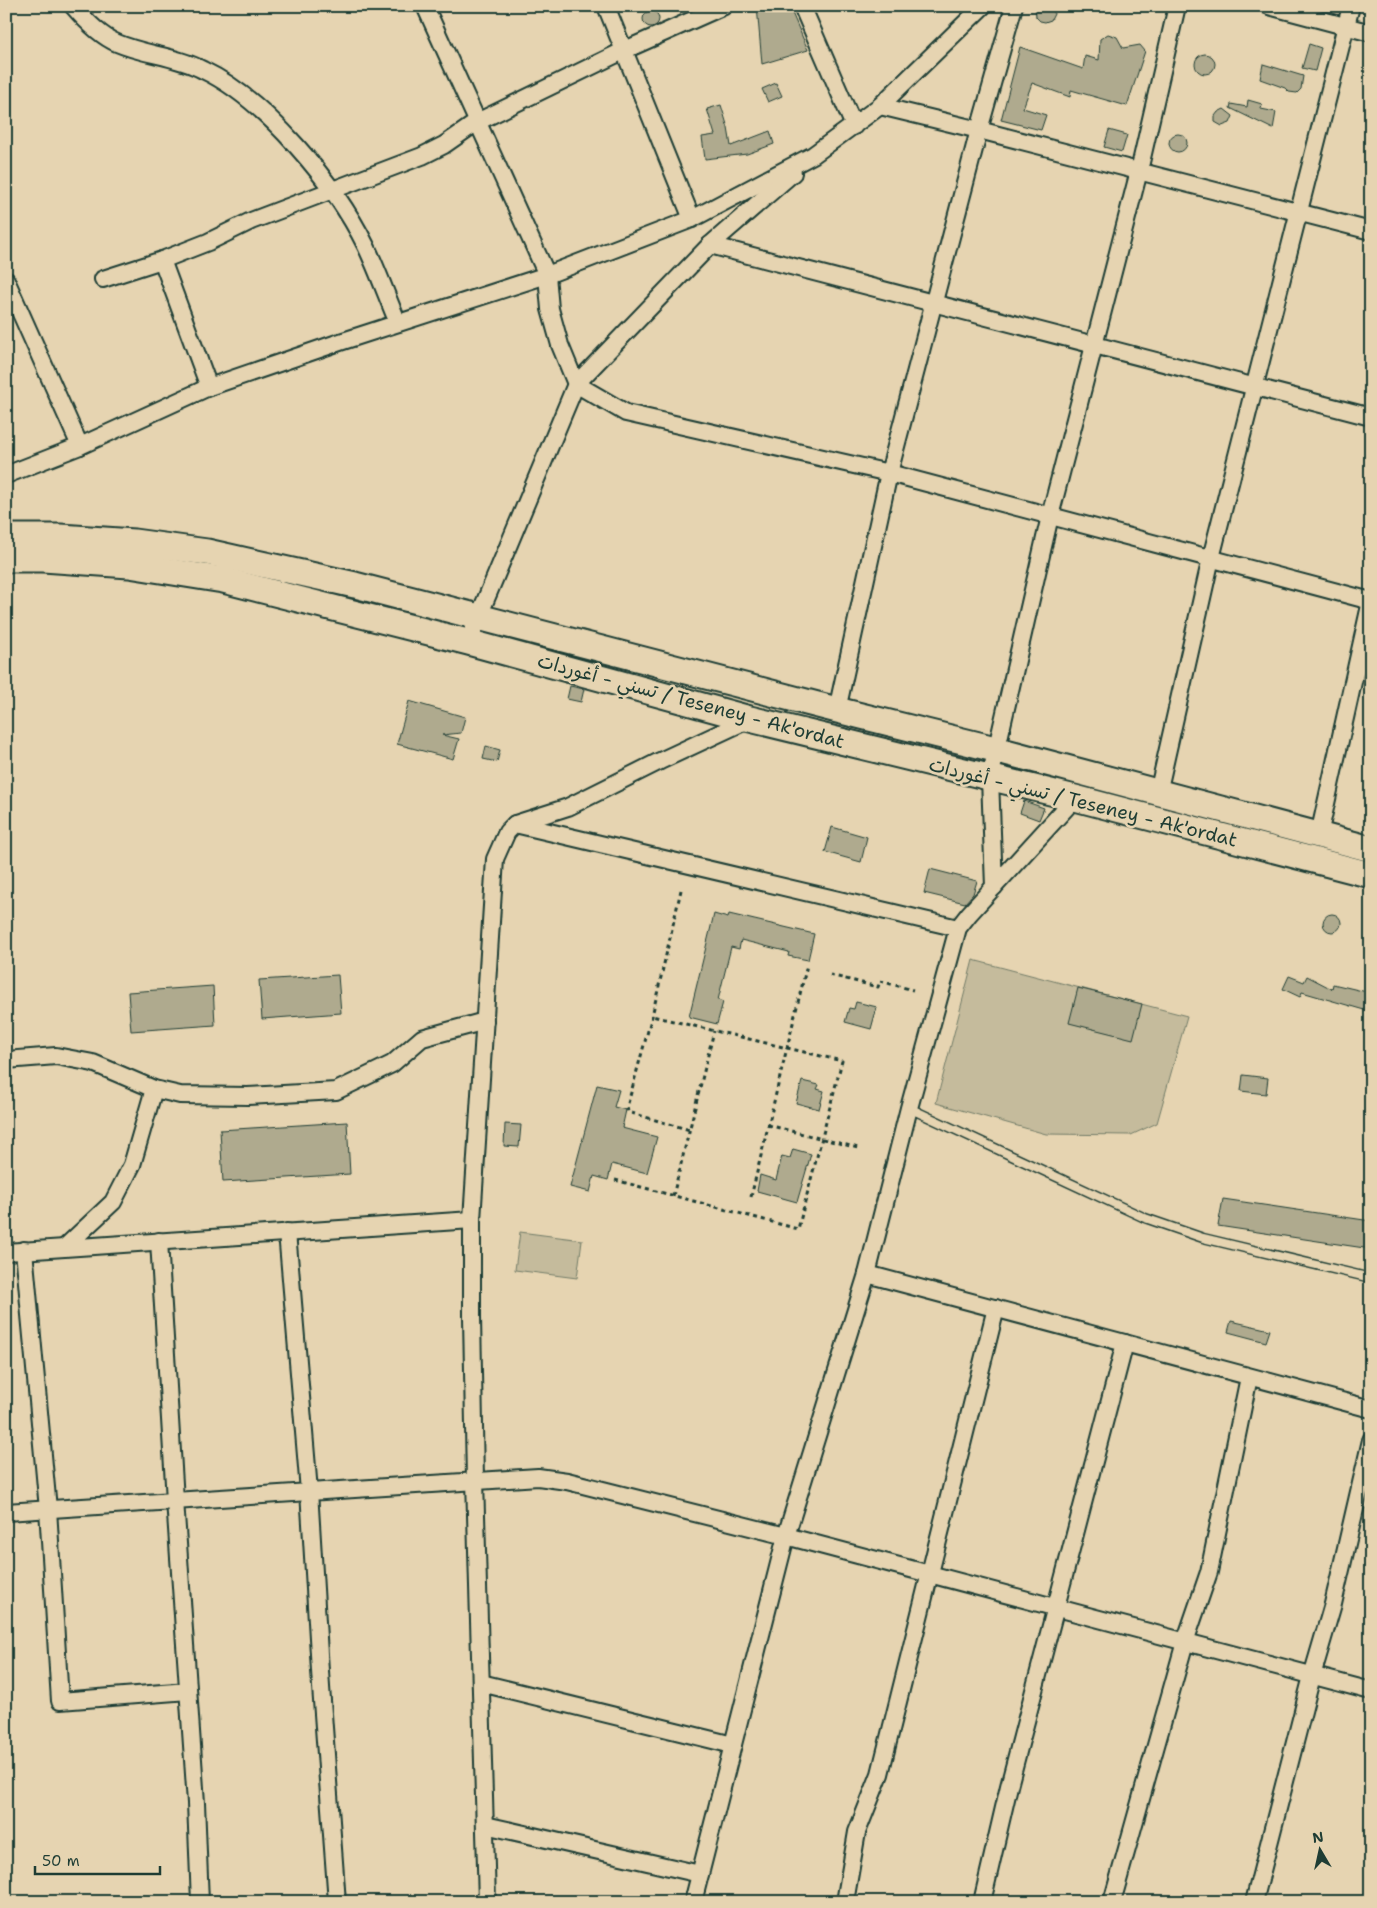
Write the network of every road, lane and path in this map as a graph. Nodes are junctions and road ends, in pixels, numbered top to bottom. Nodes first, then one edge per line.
1 (73, 6) edge
2 (426, 6) edge
3 (606, 6) edge
4 (724, 6) edge
5 (802, 6) edge
6 (982, 6) edge
7 (1014, 6) edge
8 (1178, 6) edge
9 (1269, 6) edge
10 (1351, 6) edge
11 (1346, 26) junction
12 (1371, 32) edge
13 (625, 50) junction
14 (880, 106) junction
15 (477, 122) junction
16 (854, 126) junction
17 (979, 130) junction
18 (813, 155) junction
19 (1139, 171) junction
20 (333, 190) junction
21 (1298, 212) junction
22 (692, 219) junction
23 (1371, 231) edge
24 (710, 245) junction
25 (162, 260) junction
26 (547, 275) junction
27 (103, 278) dead end
28 (6, 280) edge
29 (934, 303) junction
30 (398, 323) junction
31 (1093, 344) junction
32 (576, 384) junction
33 (1254, 386) junction
34 (209, 388) junction
35 (1371, 417) edge
36 (80, 446) junction
37 (889, 473) junction
38 (6, 475) edge
39 (1050, 516) junction
40 (6, 537) edge
41 (1211, 558) junction
42 (6, 559) edge
43 (1371, 601) edge
44 (479, 616) junction
45 (468, 642) junction
46 (837, 710) junction
47 (750, 719) junction
48 (996, 750) junction
49 (990, 778) junction
50 (1158, 793) junction
51 (1075, 798) junction
52 (515, 824) junction
53 (1319, 835) junction
54 (1371, 849) edge
55 (1371, 875) edge
56 (994, 887) junction
57 (681, 890) dead end
58 (958, 928) junction
59 (806, 965) dead end
60 (830, 974) dead end
61 (913, 990) dead end
62 (652, 1016) junction
63 (485, 1021) junction
64 (714, 1031) junction
65 (786, 1048) junction
66 (6, 1060) edge
67 (154, 1089) junction
68 (909, 1108) junction
69 (768, 1125) junction
70 (690, 1130) junction
71 (822, 1139) junction
72 (858, 1148) dead end
73 (615, 1180) dead end
74 (673, 1196) junction
75 (751, 1197) dead end
76 (472, 1220) junction
77 (287, 1232) junction
78 (159, 1241) junction
79 (64, 1248) junction
80 (24, 1250) junction
81 (6, 1252) edge
82 (867, 1274) junction
83 (1371, 1278) edge
84 (996, 1308) junction
85 (1125, 1343) junction
86 (1249, 1377) junction
87 (1371, 1410) edge
88 (1371, 1440) edge
89 (475, 1480) junction
90 (308, 1492) junction
91 (174, 1500) junction
92 (48, 1509) junction
93 (6, 1512) edge
94 (786, 1536) junction
95 (930, 1574) junction
96 (1056, 1608) junction
97 (1185, 1642) junction
98 (1312, 1676) junction
99 (481, 1683) junction
100 (188, 1691) junction
101 (1371, 1692) edge
102 (733, 1744) junction
103 (485, 1825) junction
104 (700, 1874) junction
105 (200, 1902) edge
106 (337, 1902) edge
107 (487, 1902) edge
108 (693, 1902) edge
109 (845, 1902) edge
110 (982, 1902) edge
111 (1112, 1902) edge
112 (1254, 1902) edge

1 - 20 street
2 - 15 street
3 - 13 street
4 - 13 street
5 - 16 street
6 - 14 street
7 - 17 street
8 - 19 street
9 - 11 street
10 - 11 street
11 - 12 street
11 - 21 street
13 - 15 street
13 - 22 street
14 - 16 street
14 - 17 street
15 - 20 street
15 - 26 street
16 - 18 street
17 - 19 street
17 - 29 street
18 - 22 street
18 - 24 street
19 - 21 street
19 - 31 street
20 - 25 street
20 - 30 street
21 - 23 street
21 - 33 street
22 - 26 street
24 - 29 street
24 - 32 street
25 - 27 street
25 - 34 street
26 - 30 street
26 - 32 street
28 - 36 street
29 - 31 street
29 - 37 street
30 - 34 street
31 - 33 street
31 - 39 street
32 - 37 street
32 - 44 street
33 - 35 street
33 - 41 street
34 - 36 street
36 - 38 street
37 - 39 street
37 - 46 street
39 - 41 street
39 - 48 street
40 - 44 main road
41 - 43 street
41 - 50 street
42 - 45 main road, تسني - أغوردات / Teseney - Ak'ordat
43 - 53 street
44 - 45 street
44 - 46 main road
45 - 47 main road, تسني - أغوردات / Teseney - Ak'ordat
46 - 48 main road
47 - 49 main road, تسني - أغوردات / Teseney - Ak'ordat
47 - 52 street
48 - 49 street
48 - 50 main road
49 - 51 main road, تسني - أغوردات / Teseney - Ak'ordat
49 - 56 street
50 - 53 main road
51 - 55 main road, تسني - أغوردات / Teseney - Ak'ordat
51 - 56 street
52 - 58 street
52 - 63 street
53 - 54 main road
56 - 58 street
57 - 62 path
58 - 68 street
59 - 65 path
60 - 61 path
62 - 64 path
62 - 70 path
63 - 67 street
63 - 76 street
64 - 65 path
64 - 70 path
65 - 69 path
65 - 71 path
66 - 67 street
67 - 79 street
68 - 82 street
68 - 83 lane
69 - 71 path
69 - 75 path
70 - 74 path
71 - 72 path
71 - 74 path
73 - 74 path
76 - 77 street
76 - 89 street
77 - 78 street
77 - 90 street
78 - 79 street
78 - 91 street
79 - 80 street
80 - 81 street
80 - 92 street
82 - 84 street
82 - 94 street
84 - 85 street
84 - 95 street
85 - 86 street
85 - 96 street
86 - 87 street
86 - 97 street
88 - 98 street
89 - 90 street
89 - 94 street
89 - 99 street
90 - 91 street
90 - 106 street
91 - 92 street
91 - 100 street
92 - 93 street
92 - 100 street
94 - 95 street
94 - 102 street
95 - 96 street
95 - 109 street
96 - 97 street
96 - 110 street
97 - 98 street
97 - 111 street
98 - 101 street
98 - 112 street
99 - 102 street
99 - 103 street
100 - 105 street
102 - 104 street
103 - 104 street
103 - 107 street
104 - 108 street

